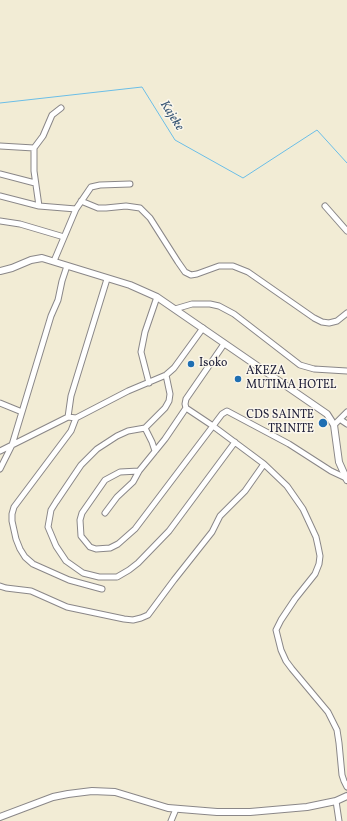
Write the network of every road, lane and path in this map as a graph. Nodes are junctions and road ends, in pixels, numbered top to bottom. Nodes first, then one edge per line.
1 (61, 108) dead end
2 (0, 146) edge
3 (34, 148) junction
4 (0, 174) edge
5 (35, 183) junction
6 (130, 184) dead end
7 (0, 196) edge
8 (81, 201) junction
9 (39, 206) junction
10 (325, 206) dead end
11 (76, 209) junction
12 (0, 221) edge
13 (347, 231) edge
14 (64, 237) junction
15 (54, 261) junction
16 (67, 266) junction
17 (0, 271) edge
18 (107, 279) junction
19 (157, 297) junction
20 (175, 309) junction
21 (347, 313) edge
22 (203, 328) junction
23 (224, 344) junction
24 (347, 371) edge
25 (166, 375) junction
26 (149, 383) junction
27 (0, 403) edge
28 (186, 408) junction
29 (22, 412) junction
30 (347, 412) edge
31 (68, 417) junction
32 (76, 418) junction
33 (340, 420) junction
34 (347, 424) edge
35 (334, 425) junction
36 (213, 426) junction
37 (145, 428) junction
38 (235, 442) junction
39 (12, 445) junction
40 (0, 451) edge
41 (155, 451) junction
42 (264, 464) junction
43 (0, 469) edge
44 (139, 471) junction
45 (346, 479) edge
46 (105, 513) dead end
47 (0, 586) edge
48 (102, 589) dead end
49 (347, 787) edge
50 (347, 796) edge
51 (336, 801) junction
52 (176, 809) junction
53 (0, 817) edge
54 (171, 821) edge
55 (339, 821) edge

1 - 3 street
2 - 3 street
3 - 5 street
4 - 5 street
5 - 9 street
6 - 8 street
7 - 9 street
8 - 11 street
8 - 21 street
9 - 11 street
10 - 13 street
11 - 14 street
12 - 14 street
14 - 15 street
15 - 16 main road
15 - 17 main road
16 - 18 main road
16 - 29 street
18 - 19 main road
18 - 31 street
19 - 20 main road
19 - 26 street
20 - 22 main road
20 - 24 street
22 - 23 main road
22 - 25 street
23 - 28 street
23 - 35 main road
25 - 26 street
25 - 37 street
26 - 32 street
27 - 29 street
28 - 36 street
28 - 41 street
29 - 39 street
30 - 33 street
31 - 32 street
31 - 39 street
32 - 48 street
33 - 34 street
33 - 35 street
35 - 45 main road
36 - 38 street
36 - 44 street
36 - 45 street
37 - 38 street
37 - 41 street
38 - 42 street
39 - 40 street
39 - 43 street
41 - 44 street
42 - 47 street
42 - 49 street
44 - 46 street
50 - 51 main road
51 - 52 main road
51 - 55 street
52 - 53 main road
52 - 54 street

